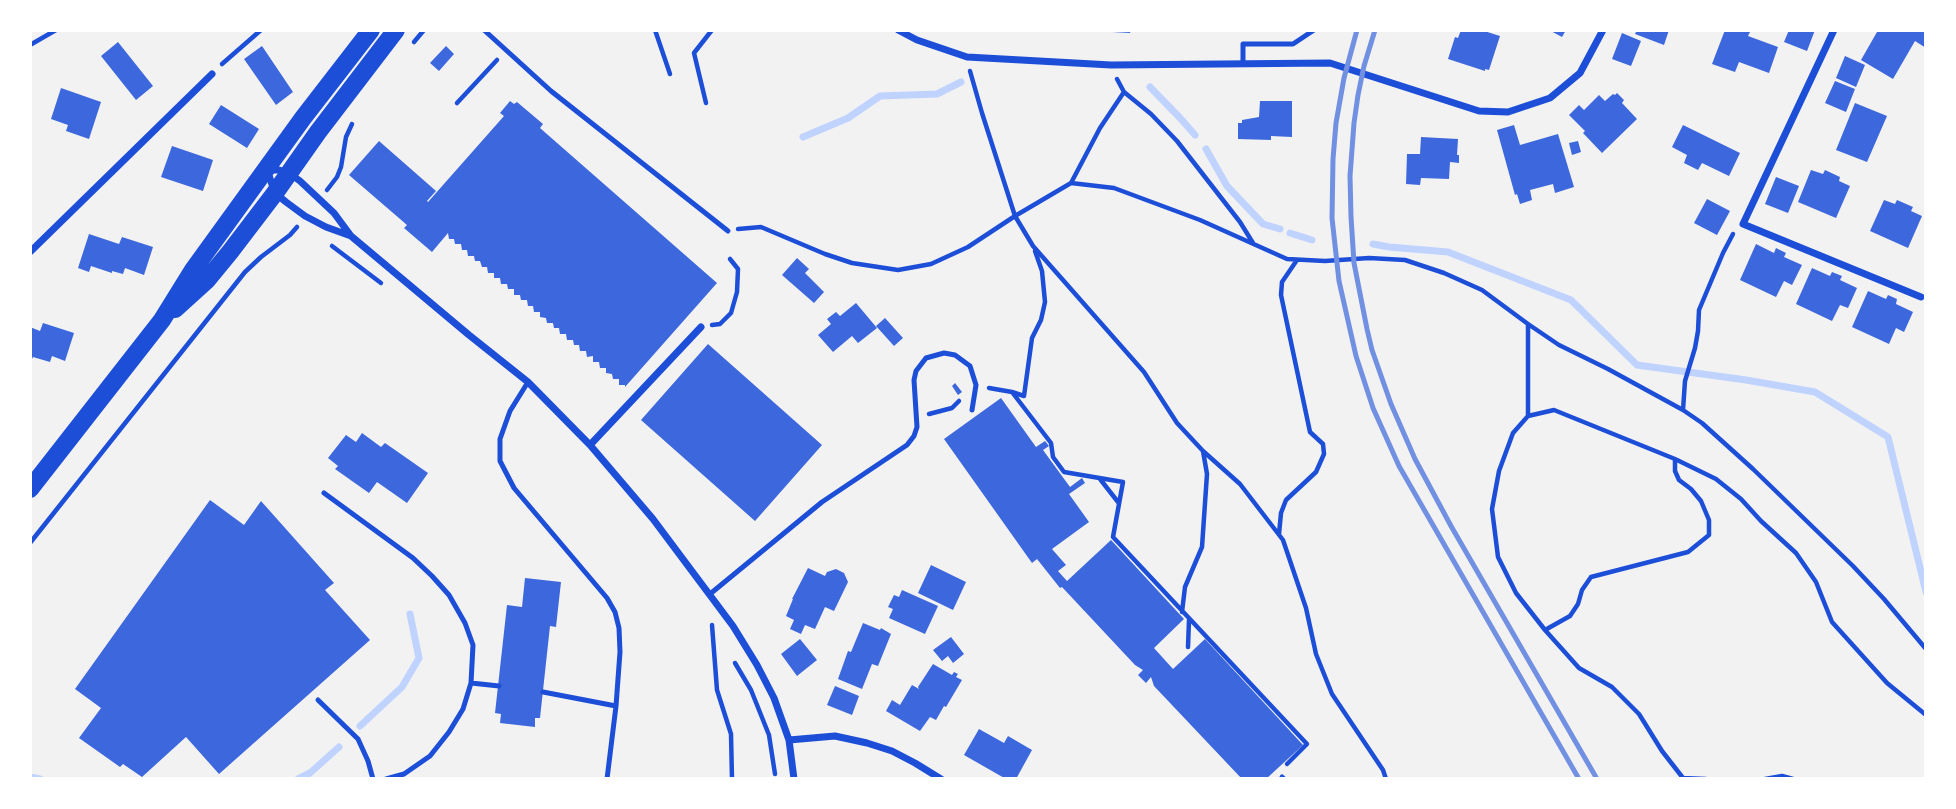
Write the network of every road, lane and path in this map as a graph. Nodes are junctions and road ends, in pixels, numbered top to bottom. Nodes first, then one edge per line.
1 (56, 30) edge
2 (261, 30) edge
3 (372, 30) edge
4 (396, 30) edge
5 (484, 30) edge
6 (655, 30) edge
7 (712, 30) edge
8 (898, 30) edge
9 (1314, 30) edge
10 (1603, 30) edge
11 (1834, 30) edge
12 (30, 45) edge
13 (967, 57) junction
14 (496, 60) dead end
15 (1243, 63) junction
16 (1111, 65) junction
17 (212, 74) joint
18 (670, 74) dead end
19 (1124, 92) junction
20 (457, 103) dead end
21 (706, 103) dead end
22 (351, 125) dead end
23 (267, 170) junction
24 (289, 173) junction
25 (1071, 183) junction
26 (326, 191) dead end
27 (275, 193) junction
28 (1015, 216) junction
29 (299, 224) dead end
30 (1743, 224) junction
31 (728, 231) joint
32 (351, 236) junction
33 (1254, 244) junction
34 (1033, 246) junction
35 (30, 252) edge
36 (730, 259) dead end
37 (1297, 260) junction
38 (1921, 297) dead end
39 (162, 320) junction
40 (1528, 324) junction
41 (701, 327) joint
42 (527, 382) junction
43 (976, 385) junction
44 (1012, 392) junction
45 (1024, 396) junction
46 (1024, 407) junction
47 (972, 410) dead end
48 (1683, 410) junction
49 (1528, 416) junction
50 (916, 417) junction
51 (590, 445) junction
52 (1203, 451) junction
53 (1675, 459) junction
54 (1099, 478) junction
55 (30, 489) edge
56 (324, 493) dead end
57 (1119, 503) junction
58 (1279, 534) junction
59 (30, 543) edge
60 (710, 594) junction
61 (1182, 612) junction
62 (1189, 619) junction
63 (1545, 630) junction
64 (719, 633) dead end
65 (1188, 647) dead end
66 (1926, 649) edge
67 (731, 656) dead end
68 (471, 683) junction
69 (499, 686) dead end
70 (543, 692) dead end
71 (318, 700) dead end
72 (616, 706) junction
73 (1926, 715) edge
74 (789, 740) junction
75 (775, 774) dead end
76 (1283, 778) edge
77 (373, 779) edge
78 (386, 779) edge
79 (607, 779) edge
80 (732, 779) edge
81 (794, 779) edge
82 (941, 779) edge
83 (1386, 779) edge
84 (1684, 779) edge
85 (1706, 779) edge
86 (1765, 779) edge
87 (1793, 779) edge

1 - 12 path
2 - 17 path
3 - 23 main road
4 - 24 main road
5 - 31 lane
6 - 18 path
7 - 21 path
8 - 13 street
9 - 15 lane
10 - 15 street
11 - 30 street
13 - 16 street
13 - 28 path
14 - 20 path
15 - 16 street
16 - 19 path
17 - 35 street
19 - 25 path
19 - 33 path
22 - 26 path
23 - 24 street
23 - 27 street
23 - 39 main road
24 - 27 main road
24 - 32 street
25 - 28 path
25 - 33 path
27 - 32 street
27 - 39 main road
28 - 31 path
28 - 34 path
29 - 59 path
30 - 38 street
30 - 48 path
32 - 42 street
33 - 37 path
34 - 45 path
34 - 52 path
36 - 41 path
37 - 40 path
37 - 58 path
39 - 55 main road
40 - 48 path
40 - 49 path
41 - 51 street
42 - 51 street
42 - 72 lane
43 - 44 path
43 - 47 lane
43 - 50 path
43 - 50 lane
44 - 45 path
44 - 46 path
45 - 46 path
46 - 54 path
48 - 66 path
49 - 53 path
49 - 63 path
50 - 60 lane
51 - 60 street
52 - 58 path
52 - 61 path
53 - 63 path
53 - 73 path
54 - 57 path
54 - 57 path
56 - 68 lane
57 - 61 path
58 - 83 path
60 - 74 street
61 - 62 path
62 - 65 path
62 - 76 path
63 - 84 path
64 - 80 path
67 - 75 path
68 - 69 lane
68 - 78 lane
70 - 72 lane
71 - 77 lane
72 - 79 lane
74 - 81 street
74 - 82 street
84 - 85 path
86 - 87 path

